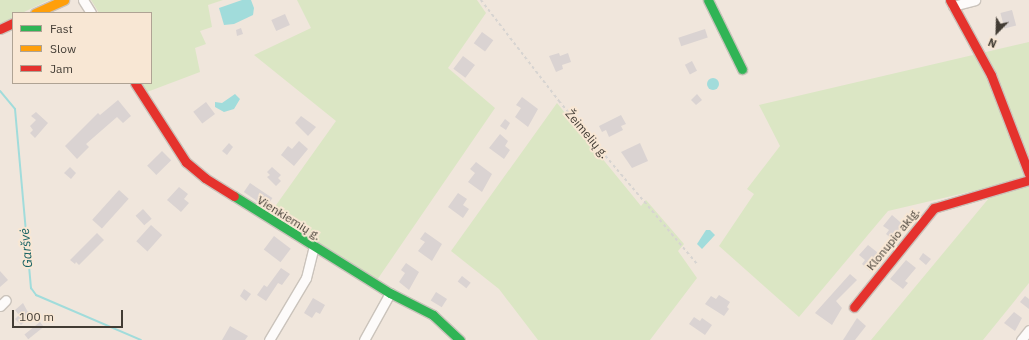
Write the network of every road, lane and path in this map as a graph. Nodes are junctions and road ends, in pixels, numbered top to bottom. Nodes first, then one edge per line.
1 (64, 0) edge
2 (83, 0) edge
3 (481, 0) edge
4 (708, 0) edge
5 (975, 0) edge
6 (952, 3) edge
7 (37, 12) edge
8 (90, 12) edge
9 (12, 23) edge
10 (0, 29) edge
11 (742, 69) dead end
12 (136, 84) edge
13 (1029, 174) edge
14 (1029, 180) edge
15 (314, 247) junction
16 (697, 264) dead end
17 (390, 293) junction
18 (854, 307) dead end
19 (1029, 330) edge
20 (269, 340) edge
21 (364, 340) edge
22 (460, 340) edge
23 (1021, 340) edge

1 - 7 street
2 - 8 street
3 - 16 path, Žeimelių g.
4 - 11 street
5 - 6 street
6 - 13 street
9 - 10 street
12 - 15 street, Vienkiemių g.
14 - 18 street, Klonupio aklg.
15 - 17 street, Vienkiemių g.
15 - 20 street
17 - 21 street
17 - 22 street, Vienkiemių g.
19 - 23 street

